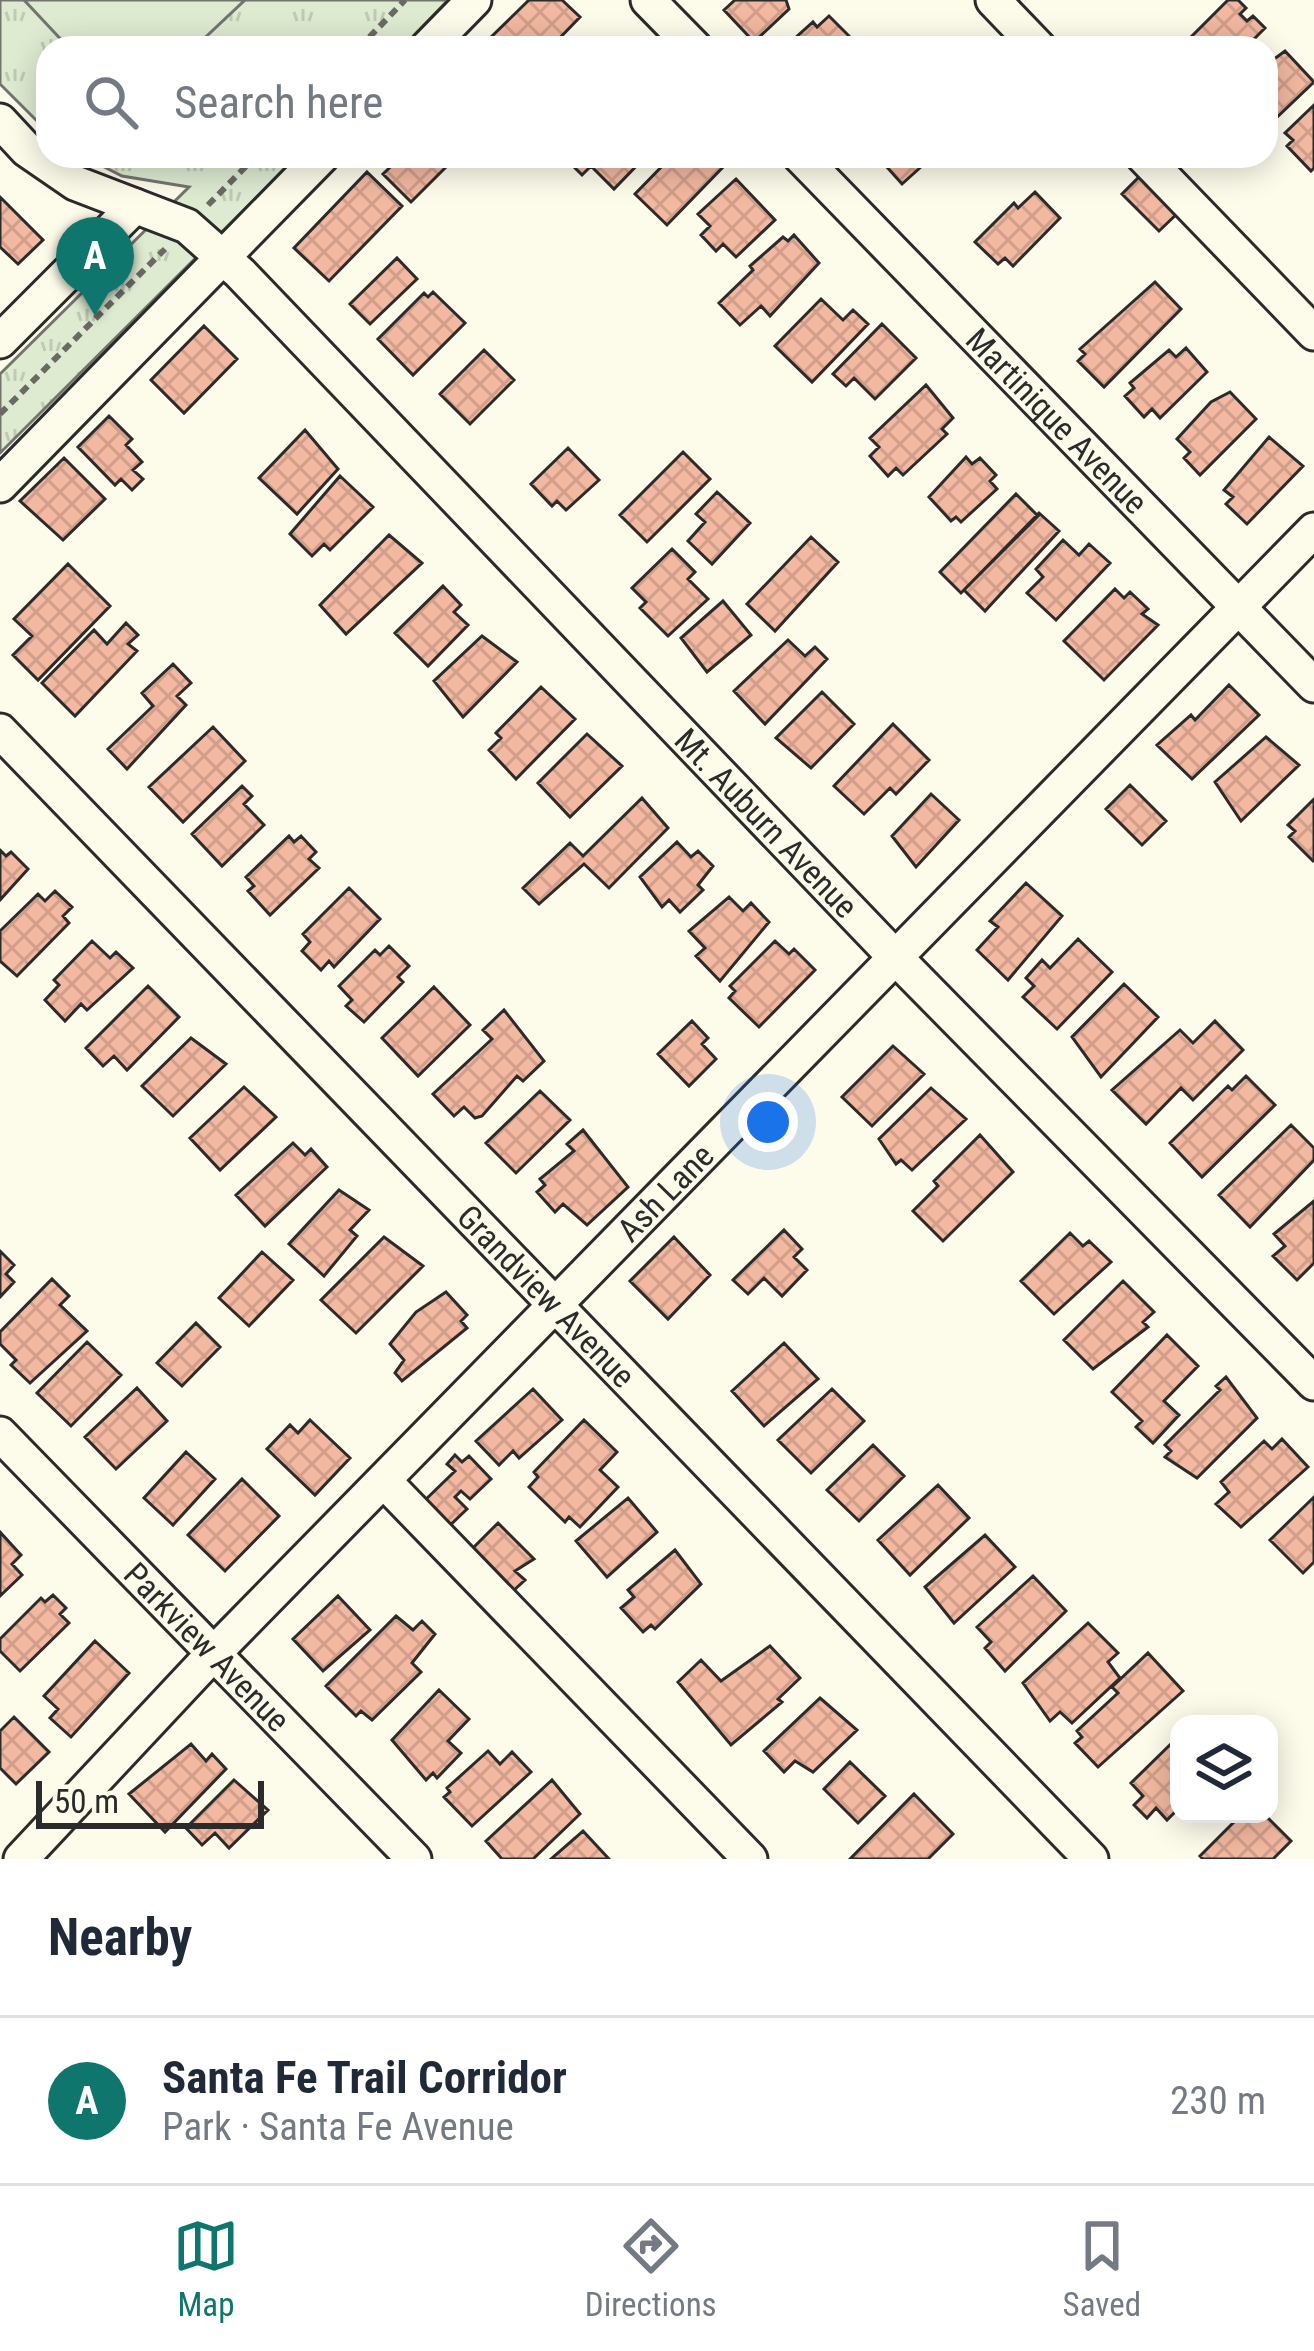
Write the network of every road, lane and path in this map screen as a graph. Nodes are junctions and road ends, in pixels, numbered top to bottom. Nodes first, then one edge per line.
1 (405, 0) edge
2 (474, 0) edge
3 (648, 0) edge
4 (993, 0) edge
5 (370, 36) edge
6 (439, 36) edge
7 (683, 36) edge
8 (1028, 36) edge
9 (0, 121) edge
10 (36, 155) edge
11 (54, 168) edge
12 (244, 168) edge
13 (310, 168) edge
14 (812, 168) edge
15 (1155, 168) edge
16 (135, 206) junction
17 (204, 209) dead end
18 (172, 243) dead end
19 (222, 256) junction
20 (1314, 333) edge
21 (0, 341) edge
22 (0, 414) edge
23 (0, 484) edge
24 (1314, 530) edge
25 (1236, 605) junction
26 (1314, 686) edge
27 (0, 731) edge
28 (895, 957) junction
29 (557, 1308) junction
30 (1314, 1383) edge
31 (0, 1434) edge
32 (386, 1483) junction
33 (213, 1654) junction
34 (21, 1859) edge
35 (414, 1859) edge
36 (750, 1859) edge
37 (1091, 1859) edge

1 - 5 path
2 - 6 street
3 - 7 street
4 - 8 street
9 - 10 street, Mt. Auburn Avenue
11 - 16 street, Mt. Auburn Avenue
12 - 17 path
13 - 19 street
14 - 25 street, Martinique Avenue
15 - 20 street
16 - 19 street, Mt. Auburn Avenue
16 - 21 street
18 - 22 path
19 - 23 street
19 - 28 street, Mt. Auburn Avenue
24 - 25 street, Ash Lane
25 - 26 street, Martinique Avenue
25 - 28 street, Ash Lane
27 - 29 street, Grandview Avenue
28 - 29 street, Ash Lane
28 - 30 street, Mt. Auburn Avenue
29 - 32 street, Ash Lane
29 - 37 street, Grandview Avenue
31 - 33 street, Parkview Avenue
32 - 33 street, Ash Lane
32 - 36 street
33 - 34 street, Ash Lane
33 - 35 street, Parkview Avenue

